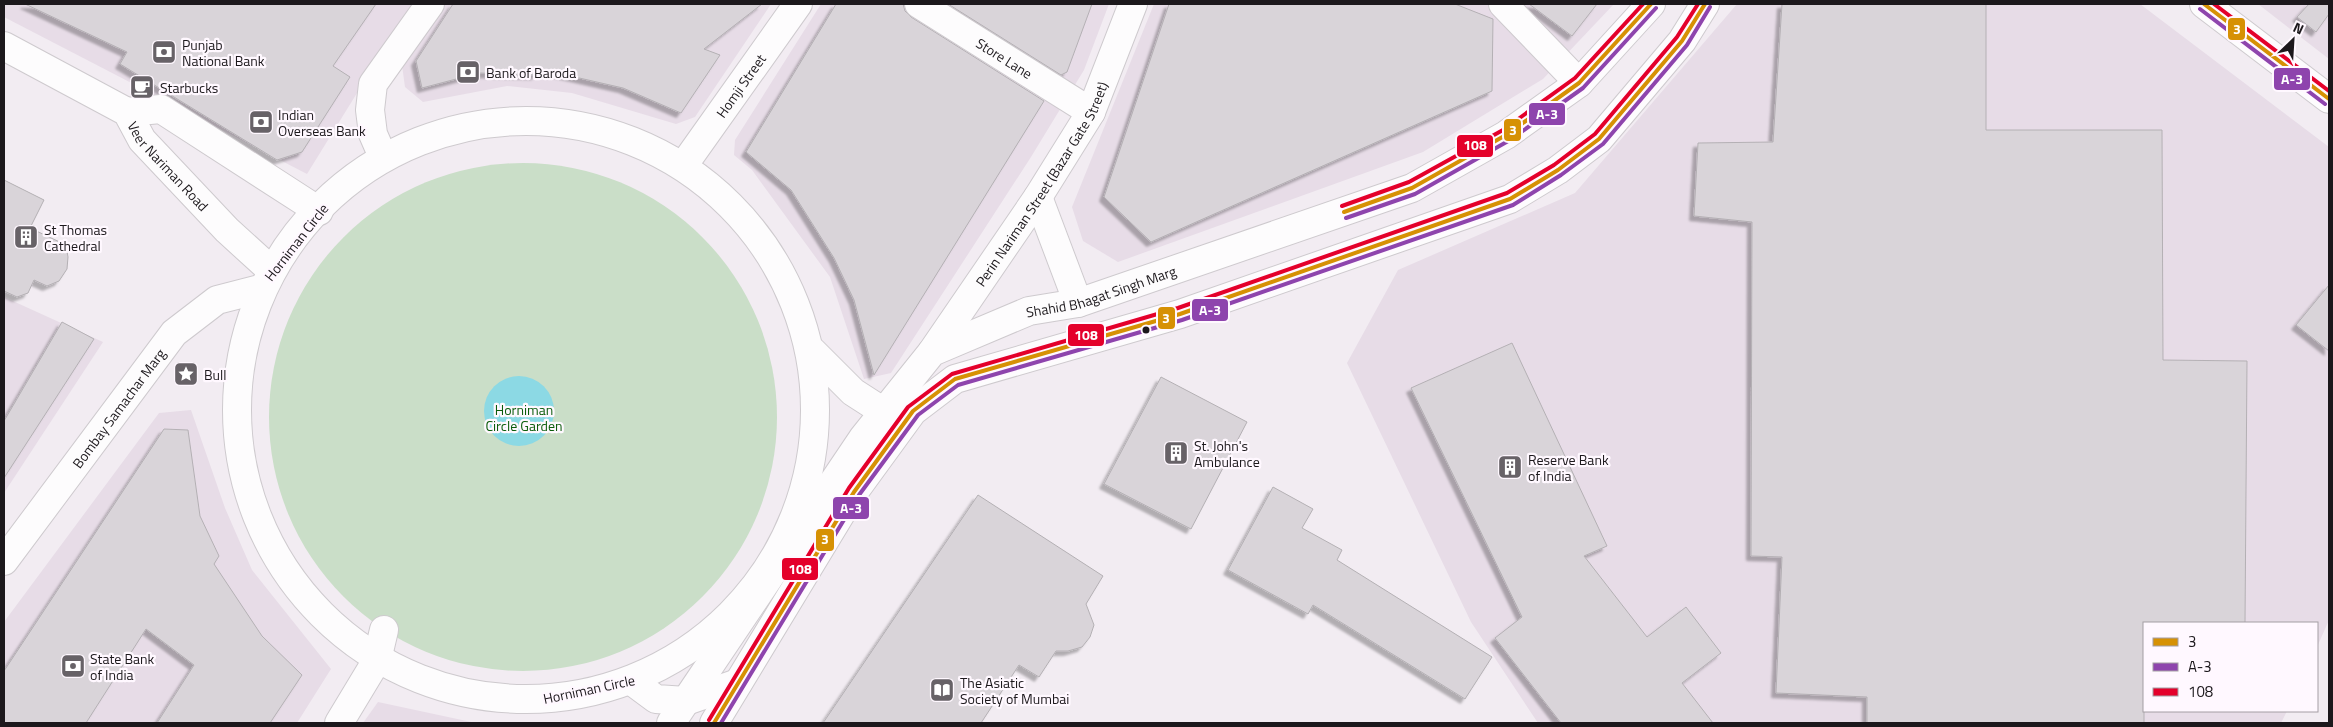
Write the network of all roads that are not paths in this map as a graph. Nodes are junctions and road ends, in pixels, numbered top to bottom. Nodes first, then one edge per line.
1 (430, 4) edge
2 (798, 4) edge
3 (919, 4) edge
4 (1133, 4) edge
5 (1503, 4) edge
6 (1651, 4) edge
7 (1705, 4) edge
8 (2204, 4) edge
9 (4, 46) edge
10 (1579, 83) junction
11 (2329, 99) edge
12 (127, 112) junction
13 (1091, 112) junction
14 (383, 157) junction
15 (682, 166) junction
16 (1038, 197) junction
17 (319, 212) junction
18 (266, 280) junction
19 (1078, 303) junction
20 (812, 351) junction
21 (932, 352) junction
22 (918, 391) junction
23 (884, 412) junction
24 (4, 561) edge
25 (384, 630) dead end
26 (377, 660) junction
27 (633, 682) junction
28 (738, 684) junction
29 (679, 712) edge
30 (339, 723) edge
31 (714, 723) edge

1 - 14 street
2 - 15 street, Homji Street
3 - 13 street, Store Lane
4 - 13 street, Perin Nariman Street (Bazar Gate Street)
5 - 10 street
6 - 10 street, Shahid Bhagat Singh Marg
7 - 22 street, Shahid Bhagat Singh Marg
8 - 11 street
9 - 12 street, Veer Nariman Road
10 - 19 street, Shahid Bhagat Singh Marg
12 - 17 street
12 - 18 street, Veer Nariman Road
13 - 16 street, Perin Nariman Street (Bazar Gate Street)
14 - 15 street, Horniman Circle
14 - 17 street, Horniman Circle
15 - 20 street, Horniman Circle
16 - 19 street
16 - 21 street, Perin Nariman Street (Bazar Gate Street)
17 - 18 street, Horniman Circle
18 - 24 street, Bombay Samachar Marg
18 - 26 street, Horniman Circle
19 - 21 street, Shahid Bhagat Singh Marg
20 - 23 street
20 - 27 street, Horniman Circle
21 - 22 street, Shahid Bhagat Singh Marg
22 - 23 street, Shahid Bhagat Singh Marg
22 - 28 street, Shahid Bhagat Singh Marg
23 - 29 street, Shahid Bhagat Singh Marg
25 - 26 street
26 - 27 street, Horniman Circle
26 - 30 street
27 - 29 street
28 - 29 street
28 - 31 street, Shahid Bhagat Singh Marg

